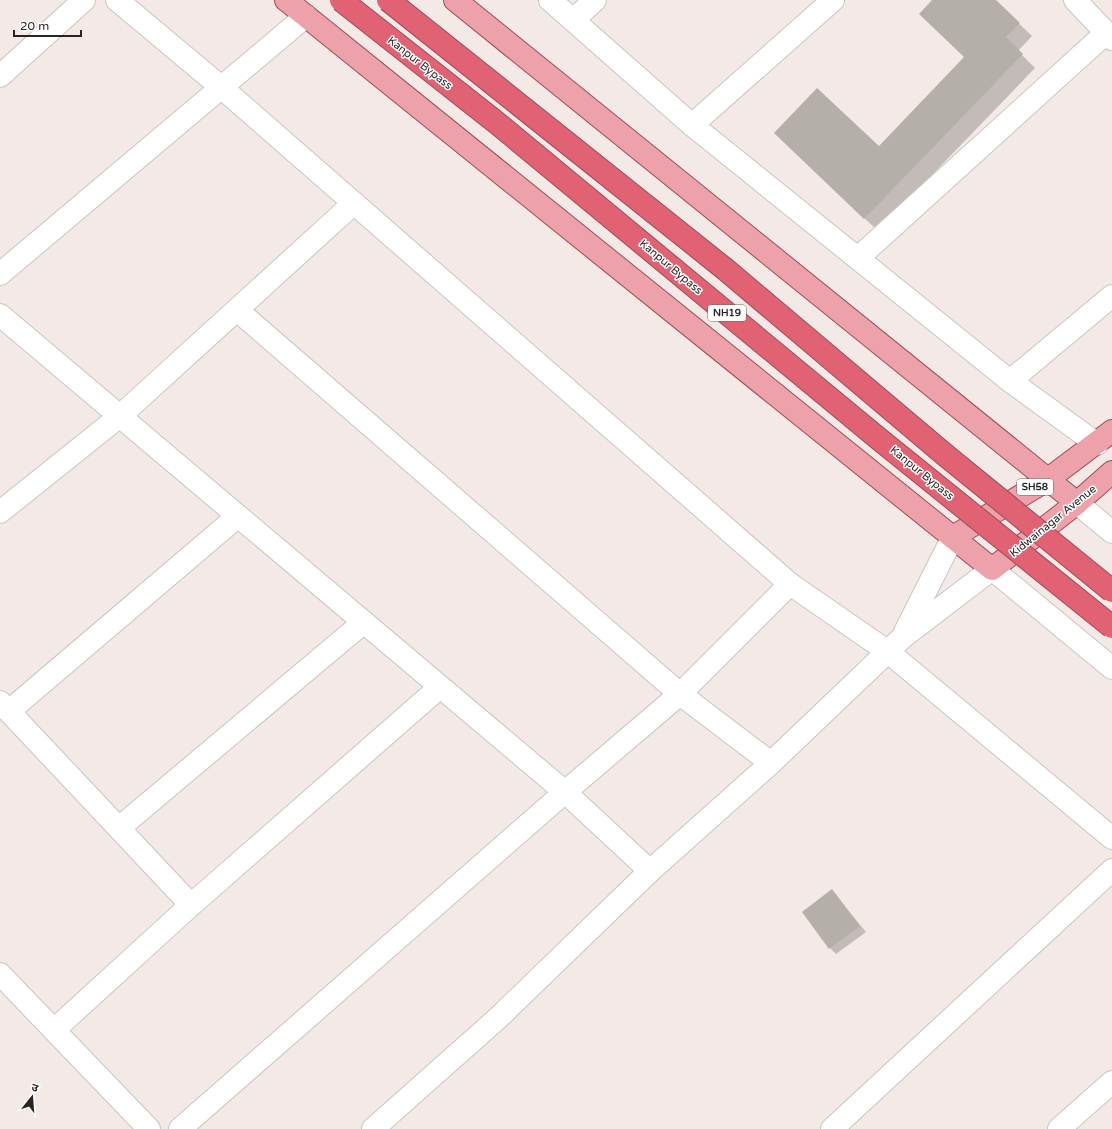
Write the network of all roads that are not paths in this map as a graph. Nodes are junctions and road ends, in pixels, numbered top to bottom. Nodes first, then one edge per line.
1 (84, 0) edge
2 (117, 0) edge
3 (286, 0) edge
4 (341, 0) edge
5 (388, 0) edge
6 (455, 0) edge
7 (550, 0) edge
8 (596, 0) edge
9 (833, 0) edge
10 (1074, 0) edge
11 (306, 16) junction
12 (572, 20) junction
13 (1109, 36) edge
14 (0, 76) edge
15 (221, 87) junction
16 (692, 125) junction
17 (354, 203) junction
18 (858, 258) junction
19 (0, 274) edge
20 (1112, 296) edge
21 (237, 310) junction
22 (0, 315) edge
23 (1010, 381) junction
24 (120, 416) junction
25 (1105, 437) edge
26 (1112, 472) edge
27 (1047, 480) junction
28 (1076, 503) junction
29 (0, 512) edge
30 (238, 516) junction
31 (1112, 532) edge
32 (953, 537) junction
33 (992, 569) junction
34 (790, 584) junction
35 (1112, 591) edge
36 (364, 622) junction
37 (1112, 627) edge
38 (903, 637) junction
39 (887, 651) junction
40 (1112, 668) edge
41 (440, 687) junction
42 (680, 694) junction
43 (4, 706) edge
44 (771, 764) junction
45 (565, 792) junction
46 (119, 828) junction
47 (1112, 838) edge
48 (1112, 870) edge
49 (650, 871) junction
50 (191, 905) junction
51 (0, 974) edge
52 (54, 1030) junction
53 (1112, 1082) edge
54 (149, 1129) edge
55 (180, 1129) edge
56 (373, 1129) edge
57 (832, 1129) edge
58 (1059, 1129) edge

1 - 14 street
2 - 15 street
3 - 11 main road
4 - 37 highway, Kanpur Bypass / NH19, bridge
5 - 35 highway, NH19, bridge
6 - 27 main road
7 - 12 street
8 - 12 street
9 - 16 street
10 - 13 street
11 - 15 street
11 - 32 main road
12 - 16 street
13 - 18 street
15 - 17 street
15 - 19 street
16 - 18 street
17 - 21 street
17 - 34 street
18 - 23 street
20 - 23 street
21 - 24 street
21 - 42 street
22 - 24 street
23 - 25 street
24 - 29 street
24 - 30 street
25 - 27 main road, SH58
26 - 28 main road, Kidwainagar Avenue
27 - 28 main road
27 - 32 main road, SH58
28 - 31 street
28 - 33 main road, Kidwainagar Avenue
30 - 36 street
30 - 43 street
32 - 33 main road
32 - 38 street
33 - 38 street
33 - 40 street
34 - 39 street
34 - 42 street
36 - 41 street
36 - 46 street
38 - 39 street
39 - 44 street
39 - 47 street
41 - 45 street
41 - 50 street
42 - 44 street
42 - 45 street
43 - 46 street
44 - 49 street
45 - 49 street
45 - 55 street
46 - 50 street
48 - 57 street
49 - 56 street
50 - 52 street
51 - 52 street
52 - 54 street
53 - 58 street

